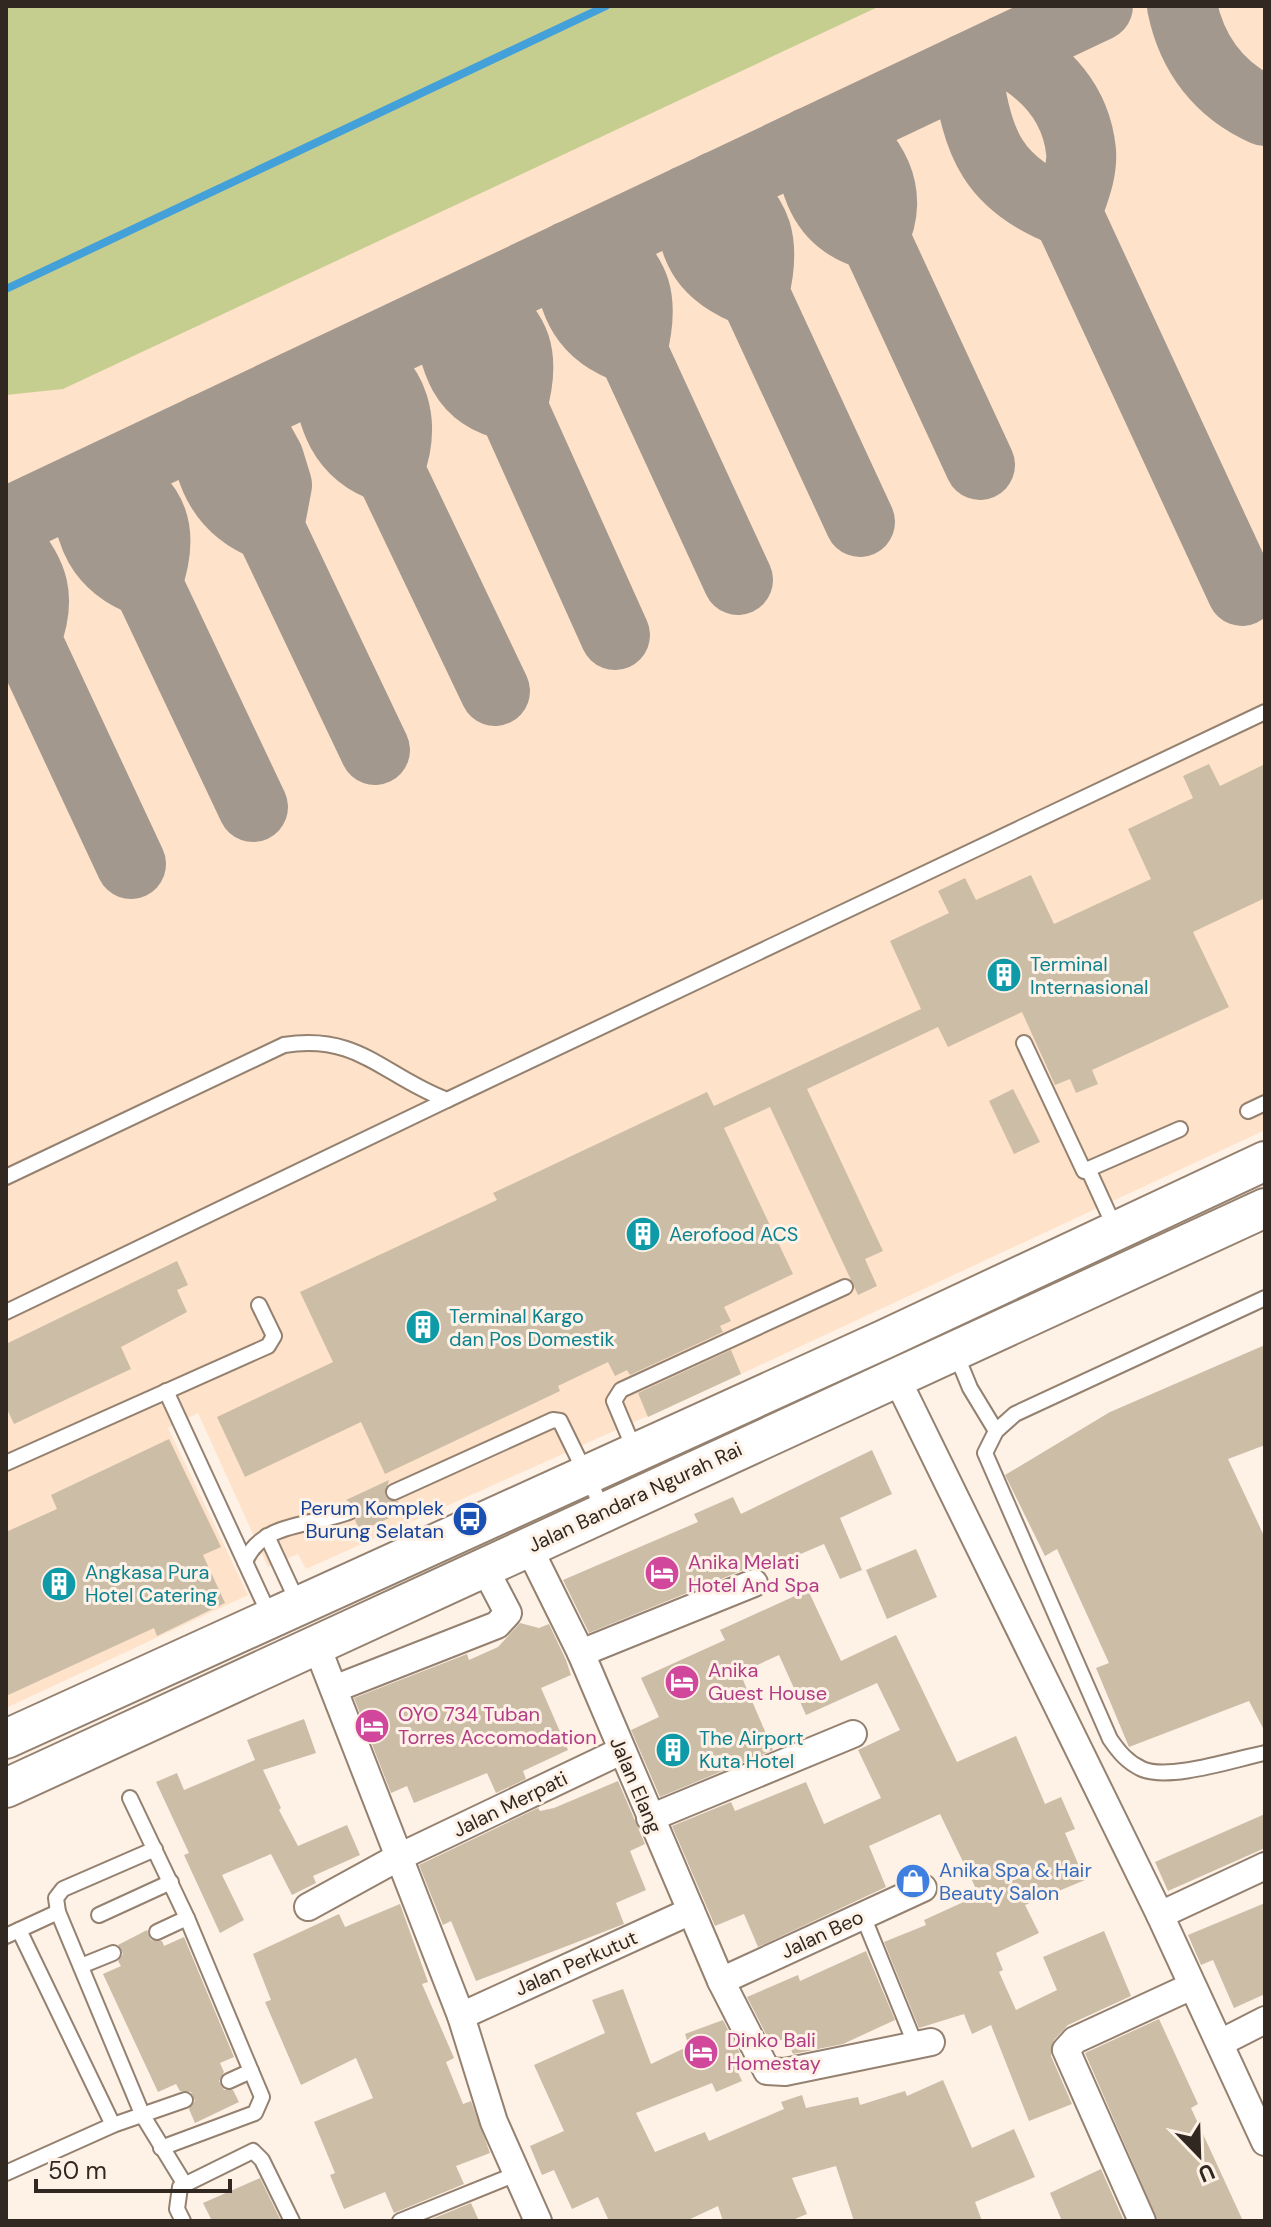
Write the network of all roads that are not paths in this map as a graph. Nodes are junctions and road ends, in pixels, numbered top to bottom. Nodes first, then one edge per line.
1 (1265, 712) edge
2 (1024, 1043) dead end
3 (447, 1100) junction
4 (1265, 1103) edge
5 (1248, 1111) dead end
6 (1180, 1129) dead end
7 (1265, 1161) edge
8 (1089, 1171) junction
9 (6, 1177) edge
10 (1209, 1187) junction
11 (1265, 1208) edge
12 (1227, 1225) junction
13 (1116, 1230) junction
14 (845, 1287) dead end
15 (1265, 1298) edge
16 (259, 1305) dead end
17 (6, 1312) edge
18 (954, 1351) junction
19 (897, 1379) junction
20 (166, 1391) junction
21 (996, 1431) junction
22 (635, 1451) junction
23 (6, 1463) edge
24 (586, 1474) junction
25 (394, 1492) dead end
26 (351, 1511) dead end
27 (604, 1512) junction
28 (267, 1536) junction
29 (533, 1558) junction
30 (245, 1562) junction
31 (484, 1567) junction
32 (754, 1583) dead end
33 (284, 1610) junction
34 (508, 1613) junction
35 (316, 1644) junction
36 (581, 1653) junction
37 (334, 1689) junction
38 (853, 1734) dead end
39 (6, 1739) edge
40 (621, 1751) junction
41 (1265, 1753) edge
42 (6, 1788) edge
43 (130, 1798) dead end
44 (650, 1818) junction
45 (155, 1849) junction
46 (399, 1857) junction
47 (1265, 1866) edge
48 (171, 1882) junction
49 (923, 1888) dead end
50 (308, 1907) dead end
51 (691, 1911) junction
52 (58, 1912) junction
53 (99, 1915) dead end
54 (1160, 1915) junction
55 (863, 1916) junction
56 (187, 1918) junction
57 (157, 1932) dead end
58 (12, 1933) edge
59 (113, 1953) dead end
60 (81, 1966) junction
61 (721, 1981) junction
62 (1192, 1986) junction
63 (461, 2016) junction
64 (1265, 2020) edge
65 (1220, 2043) junction
66 (924, 2044) joint
67 (251, 2071) junction
68 (229, 2081) dead end
69 (185, 2100) dead end
70 (143, 2116) junction
71 (113, 2125) junction
72 (1265, 2142) edge
73 (161, 2148) junction
74 (6, 2173) edge
75 (516, 2174) junction
76 (184, 2183) junction
77 (183, 2221) edge
78 (292, 2221) edge
79 (400, 2221) edge
80 (538, 2221) edge
81 (1142, 2221) edge

1 - 3 lane
2 - 8 lane
3 - 9 lane
3 - 17 lane
4 - 5 lane
6 - 8 lane
7 - 10 street, Jalan Bandara Ngurah Rai
8 - 13 lane
10 - 12 street
10 - 13 street, Jalan Bandara Ngurah Rai
11 - 12 street, Jalan Bandara Ngurah Rai
12 - 18 street, Jalan Bandara Ngurah Rai
13 - 22 street, Jalan Bandara Ngurah Rai
14 - 22 lane
15 - 21 lane
16 - 20 lane
18 - 19 street, Jalan Bandara Ngurah Rai
18 - 21 lane
19 - 27 street, Jalan Bandara Ngurah Rai
19 - 54 street
20 - 23 lane
20 - 30 lane
21 - 41 lane
22 - 24 street, Jalan Bandara Ngurah Rai
24 - 25 lane
24 - 27 lane
24 - 33 street, Jalan Bandara Ngurah Rai
26 - 28 lane
27 - 29 street, Jalan Bandara Ngurah Rai
28 - 30 lane
28 - 33 lane
29 - 31 street, Jalan Bandara Ngurah Rai
29 - 34 street
29 - 36 street, Jalan Elang
30 - 33 lane
31 - 34 street
31 - 35 street, Jalan Bandara Ngurah Rai
32 - 36 street
33 - 39 street, Jalan Bandara Ngurah Rai
34 - 37 street
35 - 37 street
35 - 42 street, Jalan Bandara Ngurah Rai
36 - 40 street, Jalan Elang
37 - 46 street
38 - 44 street
40 - 44 street, Jalan Elang
40 - 46 street, Jalan Merpati
43 - 45 lane
44 - 51 street, Jalan Elang
45 - 48 lane
45 - 52 lane
46 - 50 street, Jalan Merpati
46 - 63 street
47 - 54 street
48 - 53 lane
48 - 56 lane
49 - 55 street, Jalan Beo
51 - 61 street, Jalan Elang
51 - 63 street, Jalan Perkutut
52 - 58 lane
52 - 60 lane
54 - 62 street
55 - 61 street, Jalan Beo
55 - 66 lane
56 - 57 lane
56 - 67 lane
58 - 71 lane
59 - 60 lane
60 - 70 lane
61 - 66 street, Jalan Elang
62 - 65 street
62 - 81 street
63 - 75 street
64 - 65 street
65 - 72 street
67 - 68 lane
67 - 73 lane
69 - 70 lane
70 - 71 lane
70 - 73 lane
71 - 74 lane
73 - 76 lane
75 - 79 lane
75 - 80 street
76 - 77 lane
76 - 78 lane

